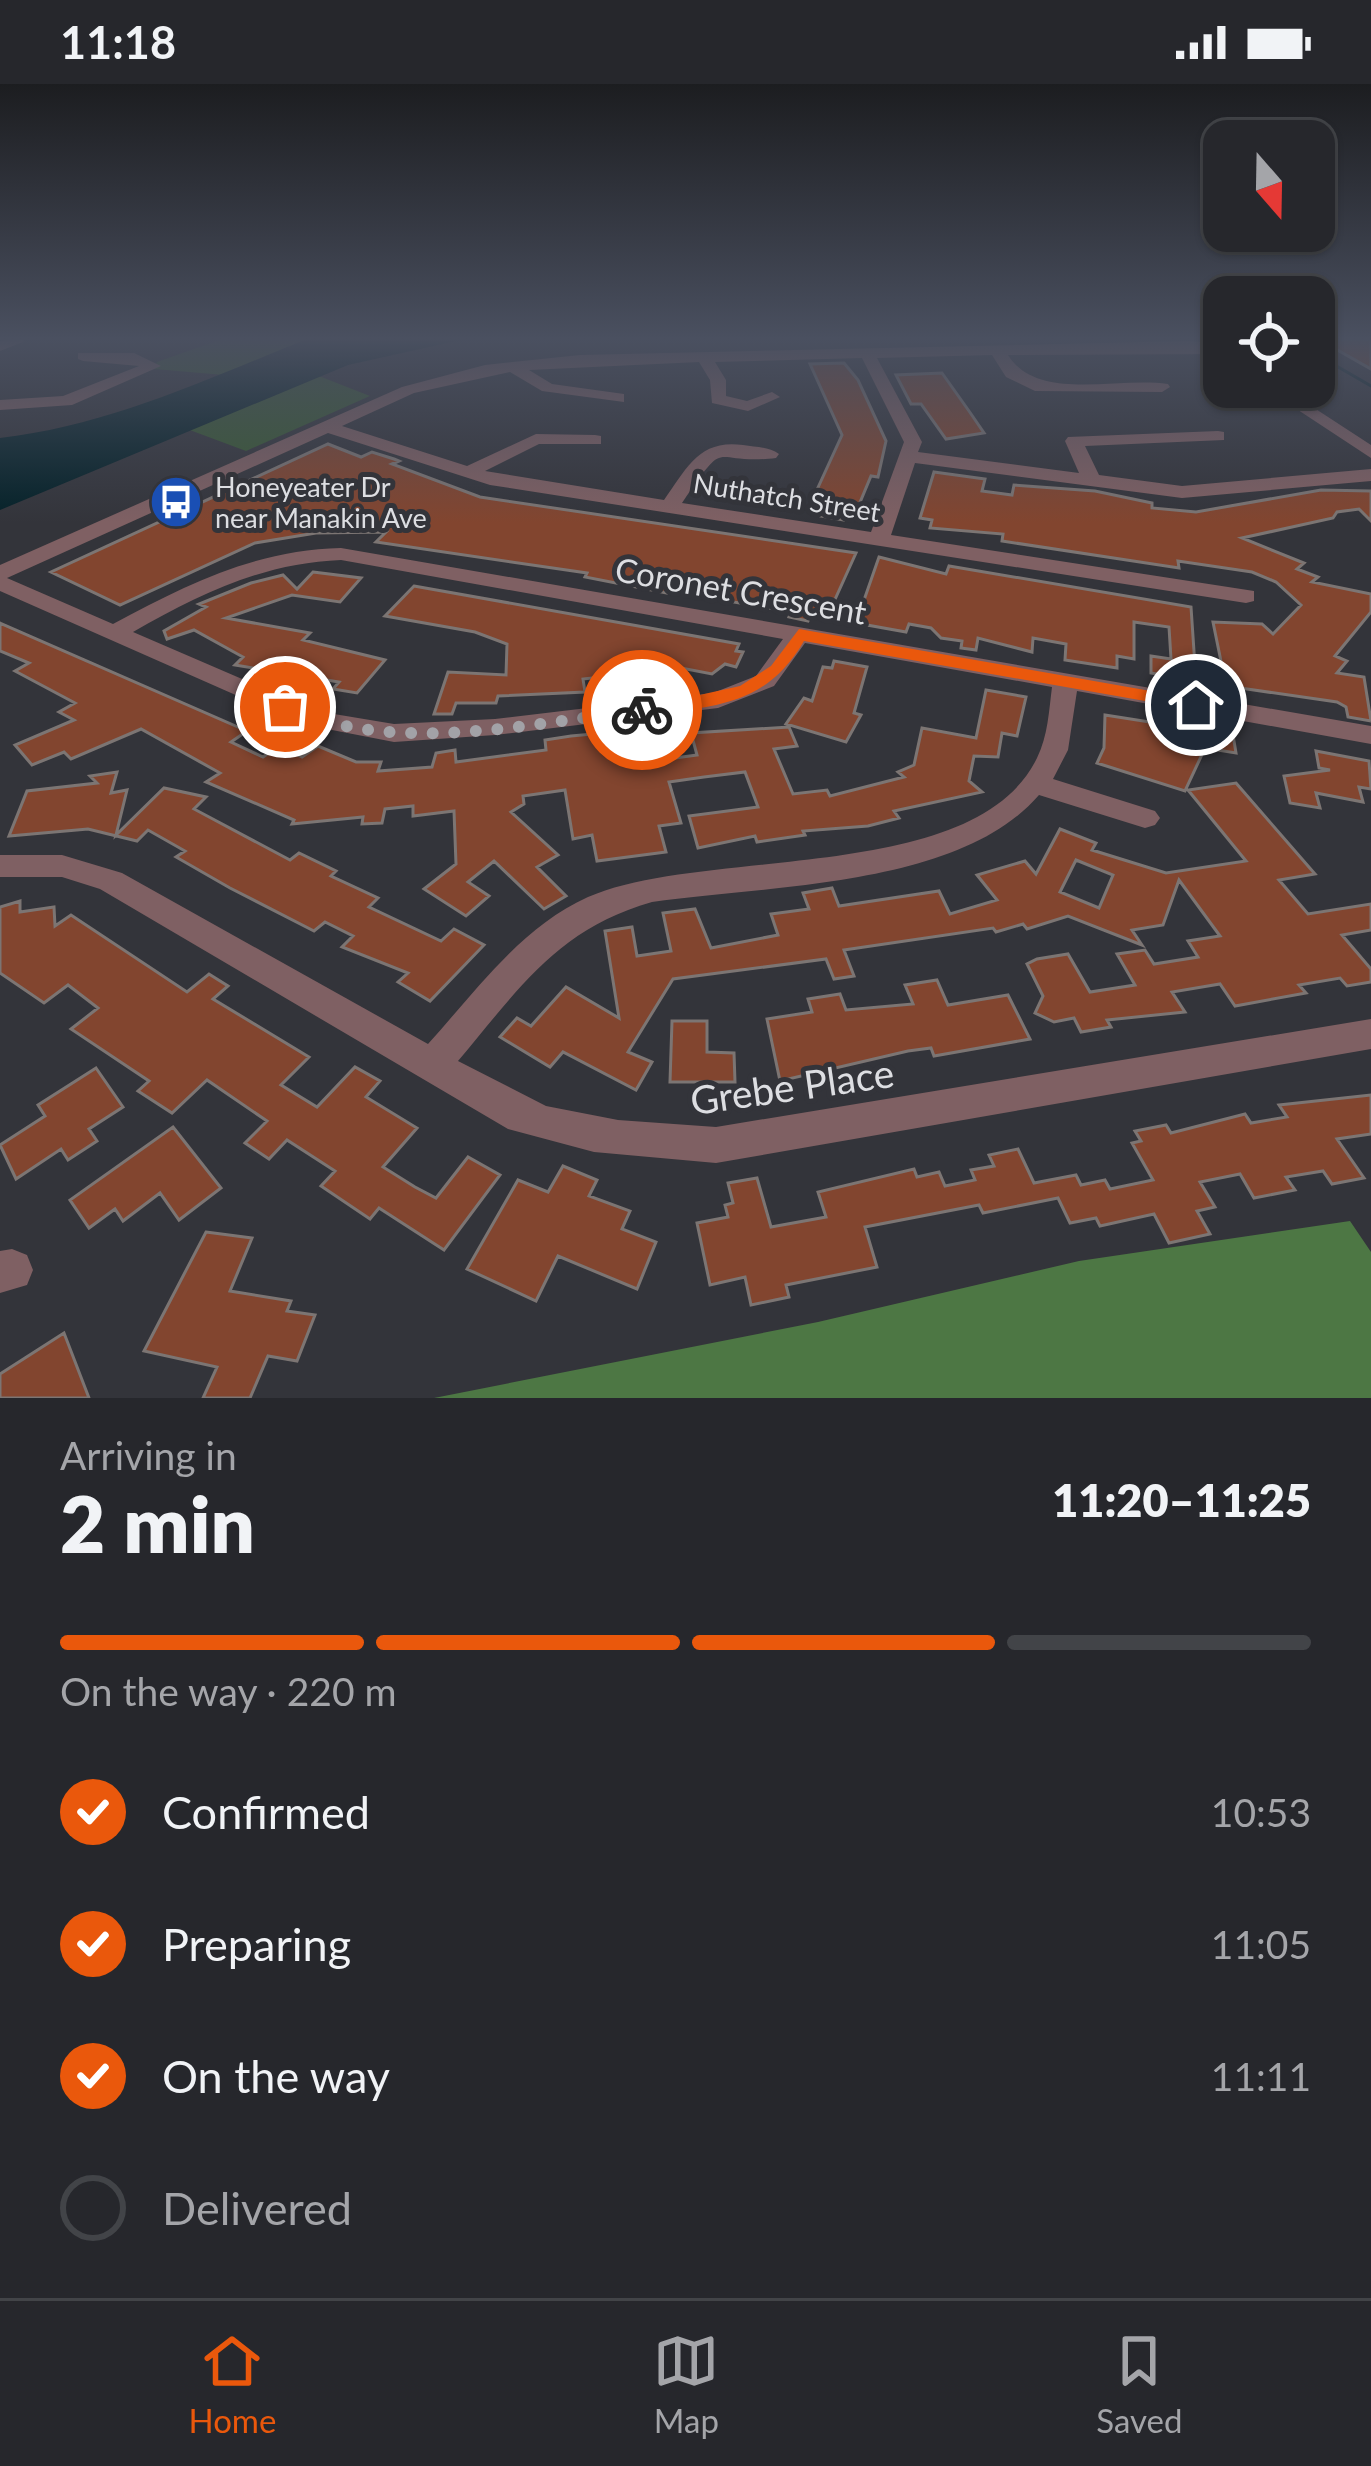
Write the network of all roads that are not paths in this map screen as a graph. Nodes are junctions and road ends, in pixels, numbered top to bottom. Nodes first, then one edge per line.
1 (67, 400) edge
2 (388, 400) edge
3 (721, 400) edge
4 (766, 400) edge
5 (893, 400) edge
6 (0, 405) edge
7 (1302, 408) edge
8 (326, 426) junction
9 (595, 440) dead end
10 (1210, 440) dead end
11 (1371, 453) edge
12 (770, 454) dead end
13 (910, 457) junction
14 (467, 473) junction
15 (1371, 475) edge
16 (1092, 482) junction
17 (669, 506) junction
18 (879, 539) junction
19 (0, 573) edge
20 (0, 583) edge
21 (1246, 596) dead end
22 (114, 633) junction
23 (799, 634) junction
24 (1065, 682) junction
25 (1371, 735) edge
26 (1037, 784) junction
27 (1145, 818) dead end
28 (0, 866) edge
29 (1371, 1034) edge
30 (432, 1066) junction

1 - 6 street
2 - 8 street
3 - 4 street
5 - 13 street
7 - 11 street
8 - 14 street, Nuthatch Street
8 - 19 street
9 - 14 street
10 - 16 street
12 - 17 street
13 - 16 street
13 - 18 street
14 - 17 street, Nuthatch Street
15 - 16 street
17 - 18 street, Nuthatch Street
18 - 21 street, Nuthatch Street
20 - 22 street
22 - 23 street, Coronet Crescent
22 - 23 street
23 - 24 street, Coronet Crescent
24 - 25 street, Coronet Crescent
24 - 26 street
26 - 27 street
26 - 30 street
28 - 30 street, Grebe Place
29 - 30 street, Grebe Place

